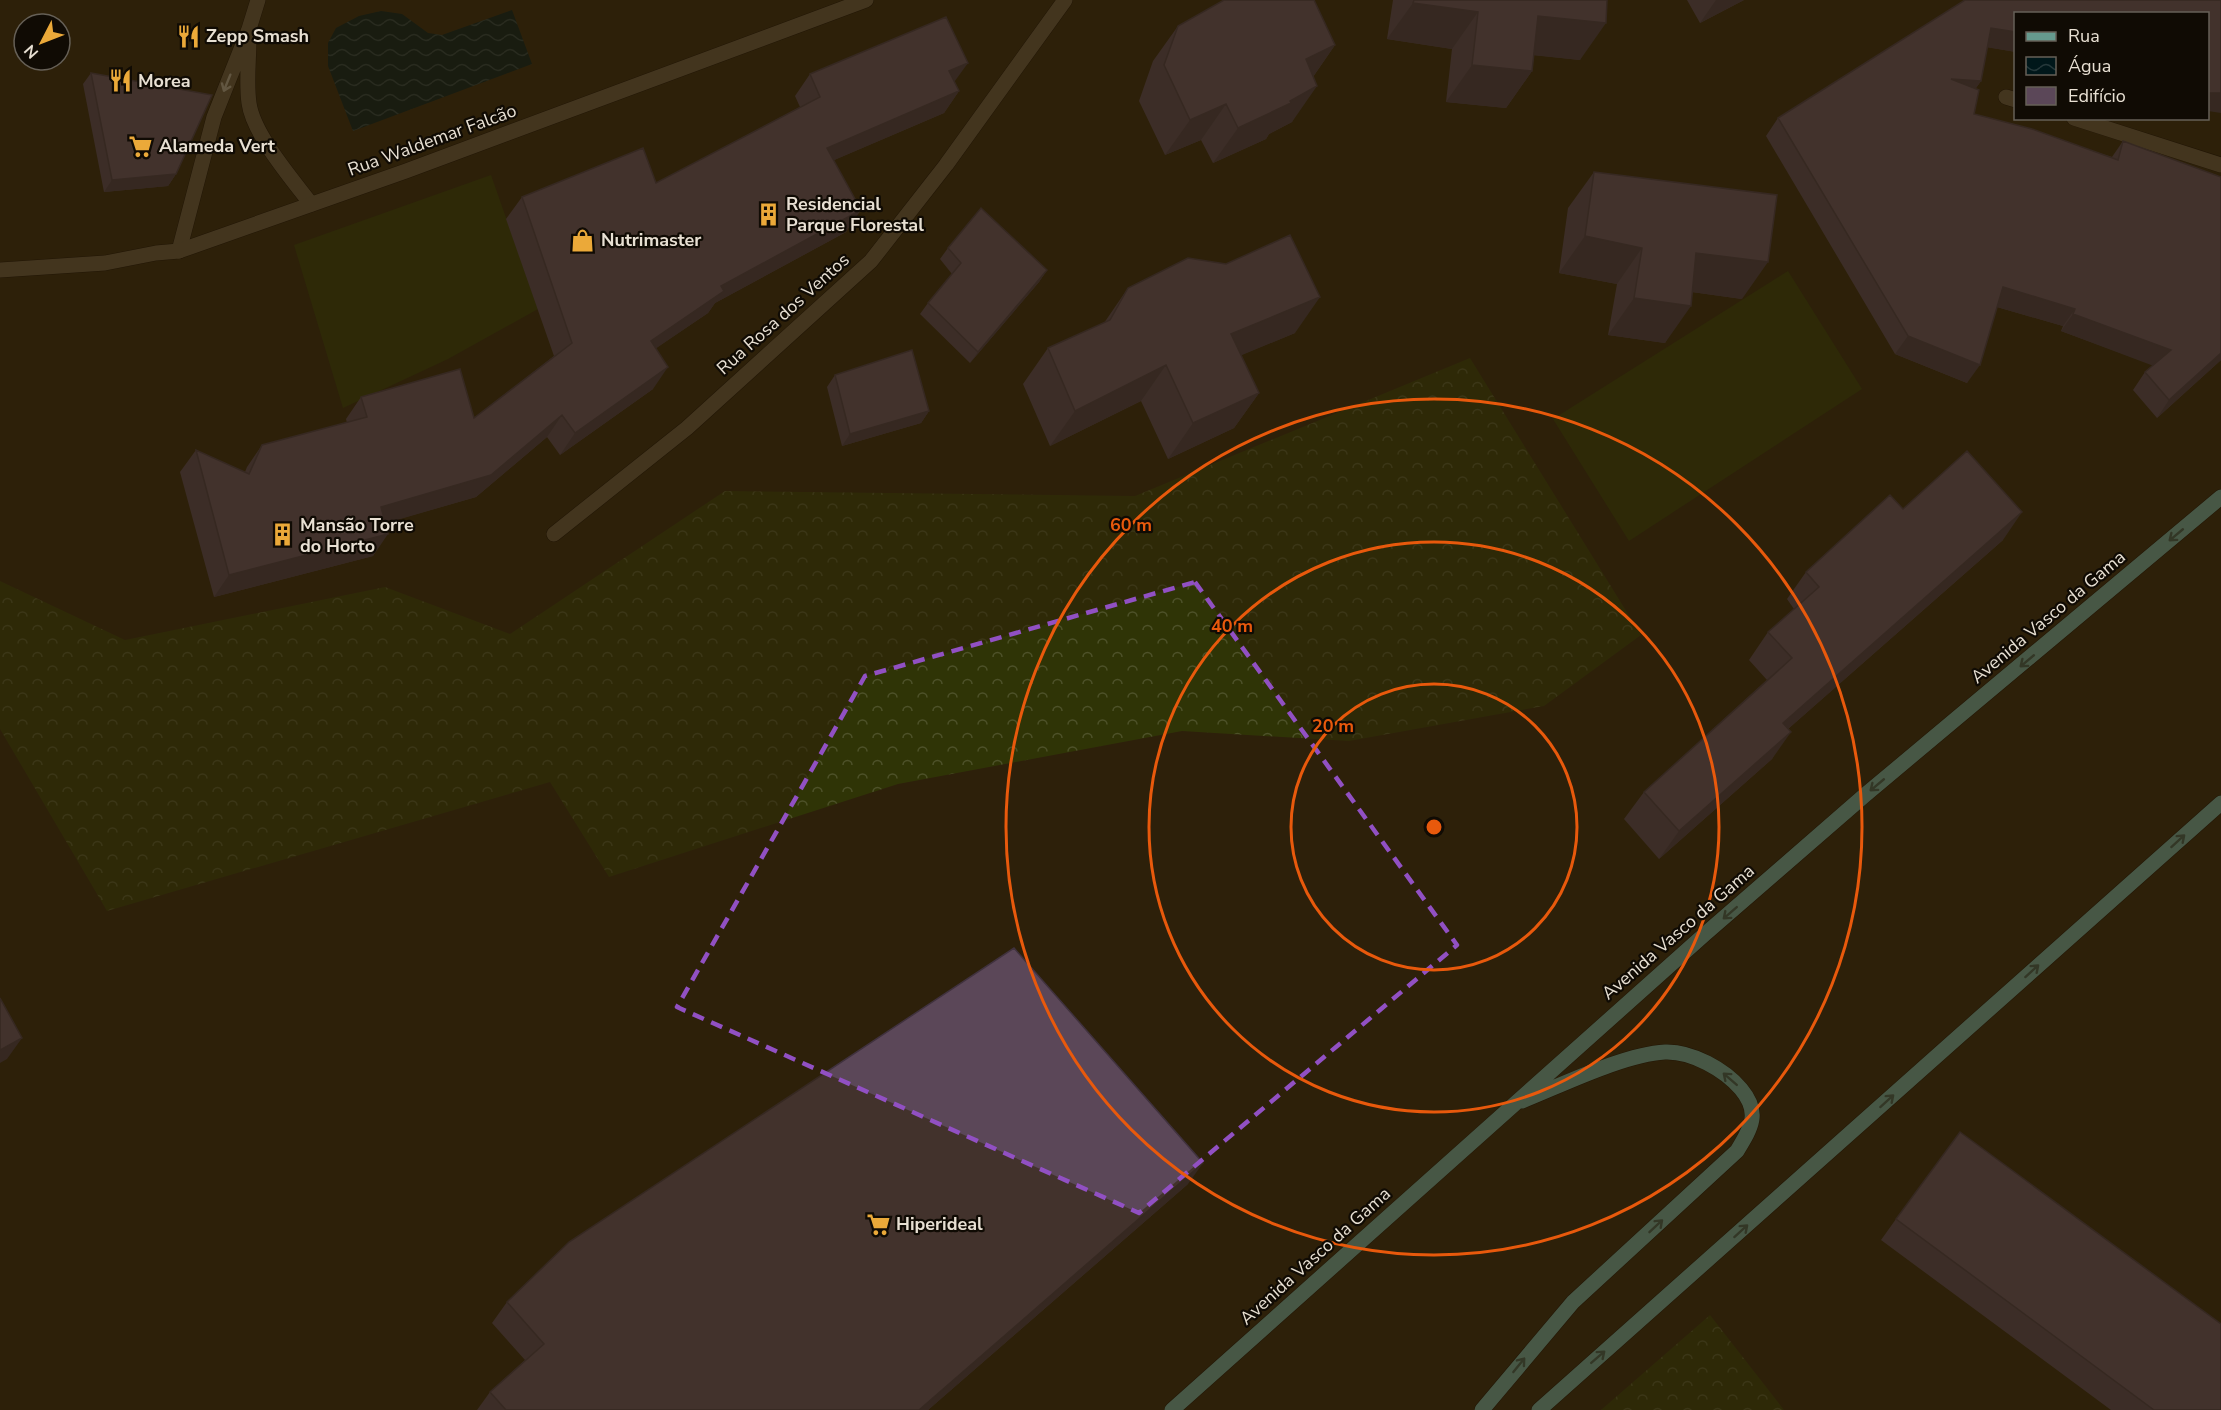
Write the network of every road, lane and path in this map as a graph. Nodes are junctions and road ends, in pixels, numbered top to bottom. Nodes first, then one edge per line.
1 (258, 0) edge
2 (866, 0) edge
3 (1065, 0) edge
4 (249, 29) junction
5 (2080, 120) edge
6 (2221, 165) edge
7 (311, 204) junction
8 (179, 251) junction
9 (0, 270) edge
10 (2221, 497) edge
11 (554, 534) dead end
12 (2221, 803) edge
13 (1514, 1104) junction
14 (1172, 1410) edge
15 (1482, 1410) edge
16 (1539, 1410) edge

1 - 4 street
2 - 7 street, Rua Waldemar Falcão
3 - 11 street, Rua Rosa dos Ventos
4 - 7 street
4 -> 8 street
5 - 6 street
7 - 8 street, Rua Waldemar Falcão
8 - 9 street, Rua Waldemar Falcão
10 -> 13 main road, Avenida Vasco da Gama
16 -> 12 main road
13 - 14 main road, Avenida Vasco da Gama
15 -> 13 main road

